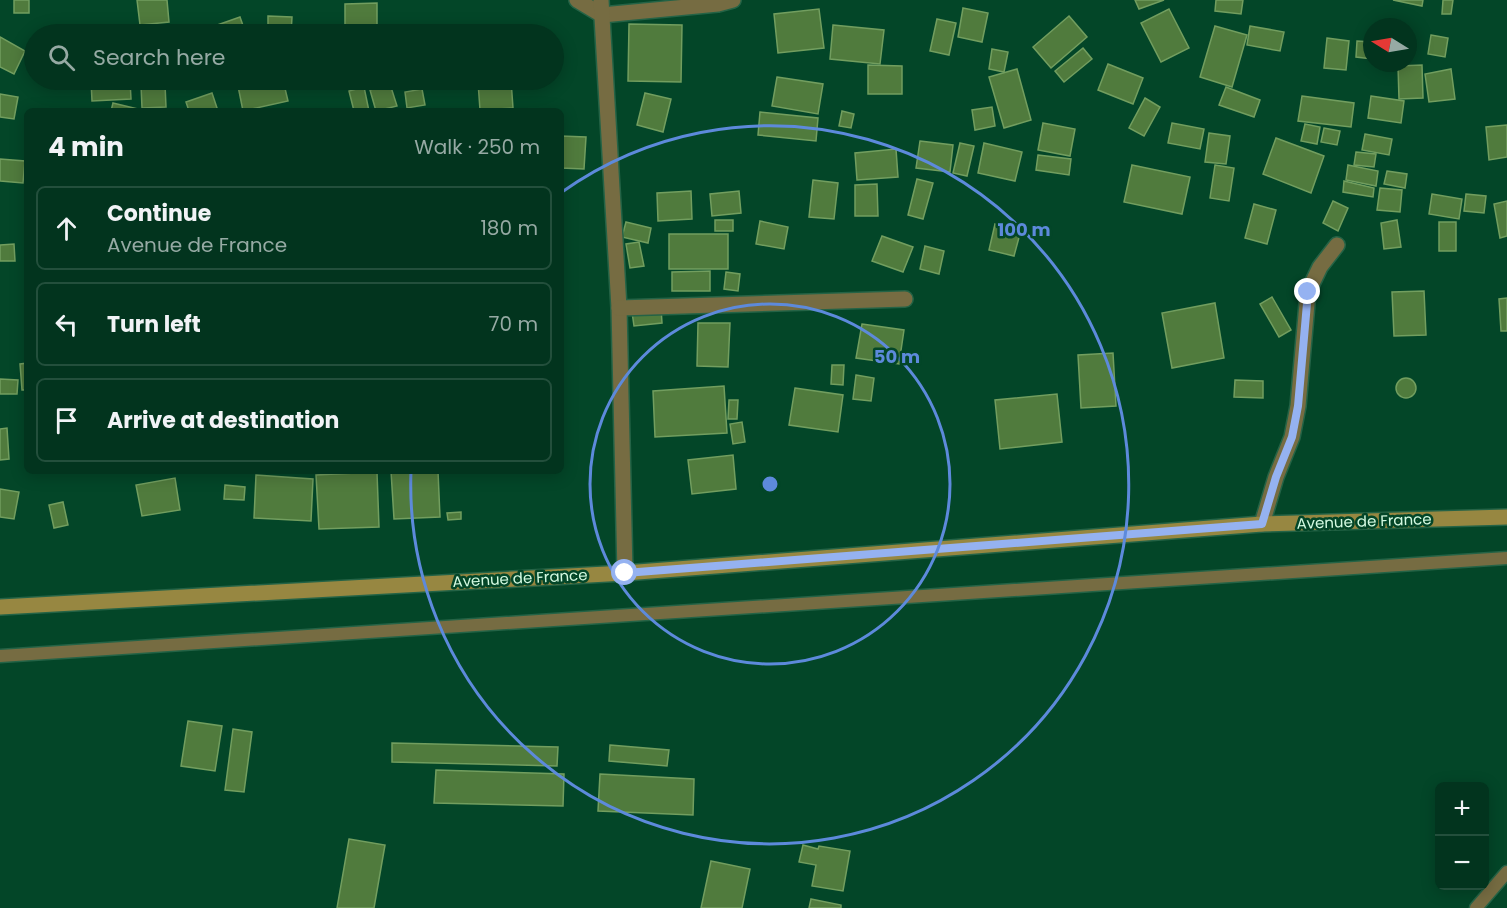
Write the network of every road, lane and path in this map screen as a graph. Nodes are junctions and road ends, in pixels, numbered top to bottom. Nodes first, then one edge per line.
1 (577, 0) edge
2 (732, 0) edge
3 (601, 7) edge
4 (1337, 245) dead end
5 (905, 299) dead end
6 (619, 308) junction
7 (1507, 517) edge
8 (1262, 524) junction
9 (1507, 558) edge
10 (625, 573) junction
11 (0, 607) edge
12 (0, 656) edge
13 (1507, 872) edge
14 (1476, 908) edge

1 - 3 street
2 - 3 street
3 - 6 street
4 - 8 street
5 - 6 street
6 - 10 street
7 - 8 street, Avenue de France
8 - 10 street, Avenue de France
9 - 12 lane
10 - 11 street, Avenue de France
13 - 14 lane

